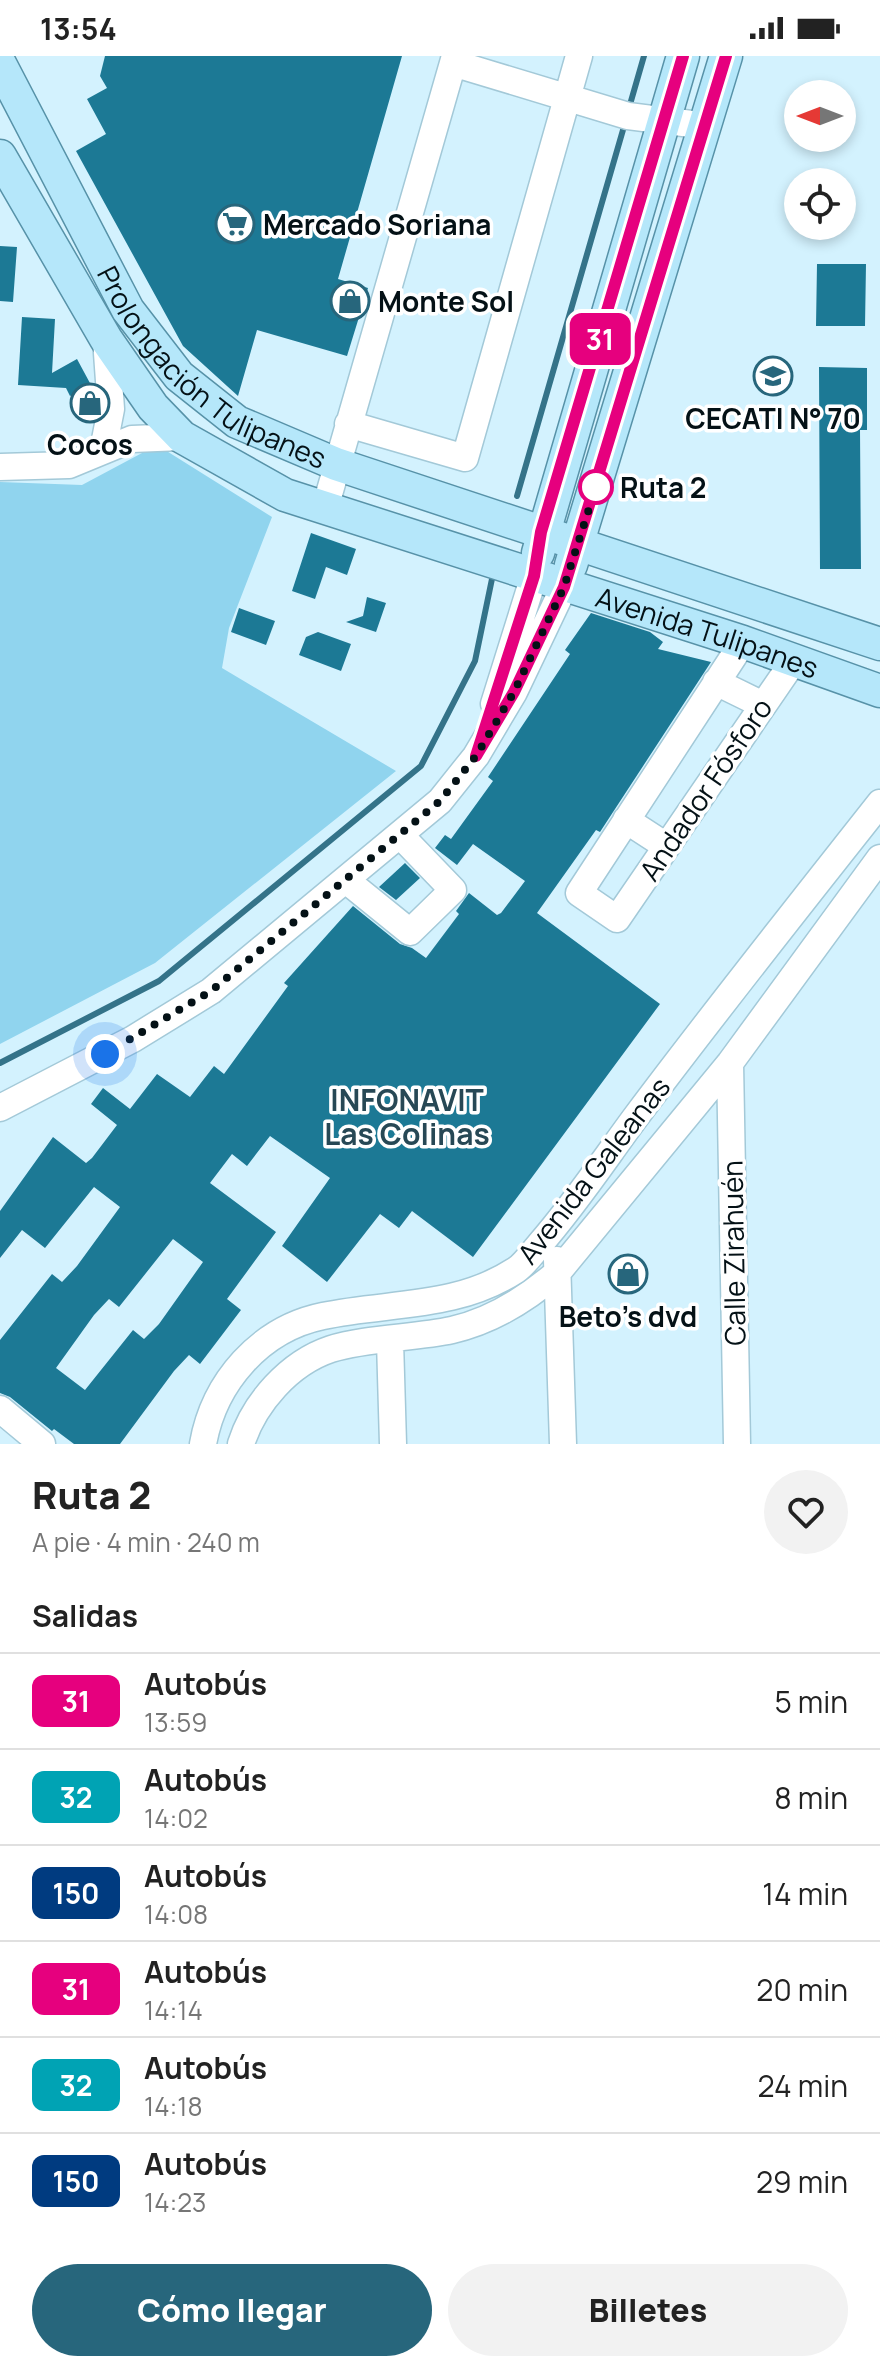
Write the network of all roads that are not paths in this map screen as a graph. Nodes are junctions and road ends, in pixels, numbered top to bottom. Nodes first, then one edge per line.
1 (579, 56) edge
2 (683, 56) edge
3 (726, 56) edge
4 (454, 59) edge
5 (0, 64) edge
6 (567, 96) junction
7 (665, 123) junction
8 (707, 126) junction
9 (0, 156) edge
10 (106, 339) junction
11 (348, 424) junction
12 (182, 437) junction
13 (103, 450) junction
14 (336, 464) junction
15 (0, 467) edge
16 (460, 504) junction
17 (325, 508) junction
18 (541, 532) junction
19 (577, 547) junction
20 (448, 548) junction
21 (534, 576) junction
22 (564, 587) junction
23 (743, 642) junction
24 (880, 644) edge
25 (795, 659) junction
26 (716, 682) junction
27 (880, 691) edge
28 (763, 705) junction
29 (476, 756) junction
30 (880, 803) edge
31 (626, 820) junction
32 (401, 836) junction
33 (666, 846) junction
34 (880, 858) edge
35 (347, 881) junction
36 (730, 1063) junction
37 (0, 1108) edge
38 (555, 1227) junction
39 (558, 1272) junction
40 (390, 1341) junction
41 (0, 1409) edge
42 (42, 1444) edge
43 (203, 1444) edge
44 (241, 1444) edge
45 (393, 1444) edge
46 (563, 1444) edge
47 (737, 1444) edge

1 - 6 street
2 - 7 main road
3 - 8 main road
4 - 6 street
4 - 11 street
5 - 14 main road, Prolongación Tulipanes
6 - 7 street
6 - 11 street
7 - 8 street
7 - 18 main road
8 - 19 main road
9 - 10 main road, Prolongación Tulipanes
10 - 12 main road, Prolongación Tulipanes
10 - 13 street, Prolongación Tulipanes
11 - 14 street
12 - 13 street
12 - 17 main road, Prolongación Tulipanes
13 - 15 street
14 - 16 main road, Prolongación Tulipanes
14 - 17 street
16 - 18 main road, Prolongación Tulipanes
16 - 20 main road
17 - 20 main road, Prolongación Tulipanes
18 - 19 main road, Avenida Tulipanes
18 - 21 main road
19 - 22 main road
19 - 24 main road, Avenida Tulipanes
20 - 21 main road, Prolongación Tulipanes
21 - 22 main road, Avenida Tulipanes
21 - 29 street
22 - 23 main road, Avenida Tulipanes
22 - 29 street
23 - 25 main road, Avenida Tulipanes
23 - 26 street, Andador Fósforo
25 - 27 main road, Avenida Tulipanes
25 - 28 street, Andador Fósforo
26 - 28 street
26 - 31 street, Andador Fósforo
28 - 33 street, Andador Fósforo
29 - 32 street
30 - 38 street, Avenida Galeanas
31 - 33 street
31 - 33 street, Andador Fósforo
32 - 35 street
32 - 35 street
34 - 36 street, Avenida Galeanas
35 - 37 street
36 - 39 street, Avenida Galeanas
36 - 47 street, Calle Zirahuén
38 - 39 street
38 - 43 street, Avenida Galeanas
39 - 40 street, Avenida Galeanas
39 - 46 street
40 - 44 street, Avenida Galeanas
40 - 45 street
41 - 42 street

